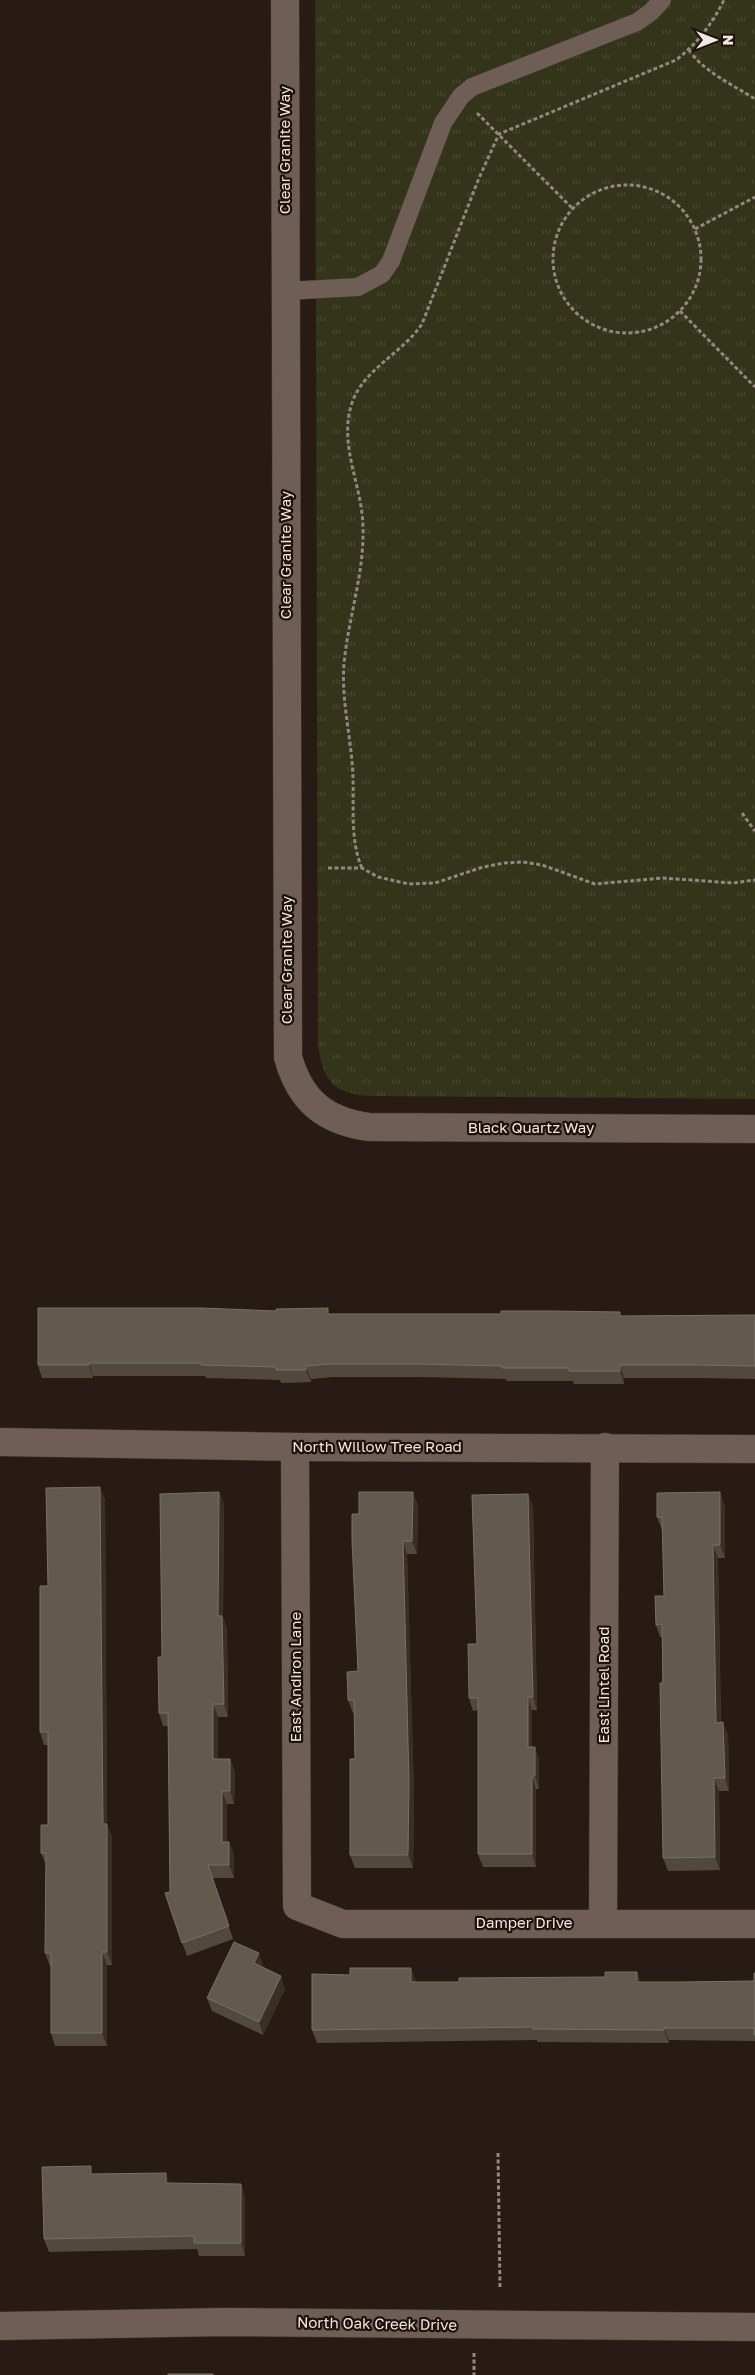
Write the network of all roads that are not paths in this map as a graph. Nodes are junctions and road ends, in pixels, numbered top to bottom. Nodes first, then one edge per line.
1 (285, 0) edge
2 (662, 0) edge
3 (286, 291) junction
4 (312, 1103) joint
5 (755, 1129) edge
6 (0, 1442) edge
7 (295, 1447) junction
8 (604, 1447) junction
9 (755, 1449) edge
10 (297, 1906) joint
11 (602, 1923) junction
12 (755, 1924) edge
13 (0, 2326) edge
14 (755, 2327) edge

1 - 3 street, Clear Granite Way
2 - 3 lane
3 - 4 street, Clear Granite Way
4 - 5 street, Black Quartz Way
6 - 7 street, North Willow Tree Road
7 - 8 street, North Willow Tree Road
7 - 10 street, East Andiron Lane
8 - 9 street, North Willow Tree Road
8 - 11 street, East Lintel Road
10 - 11 street, Damper Drive
11 - 12 street, Damper Drive
13 - 14 street, North Oak Creek Drive

